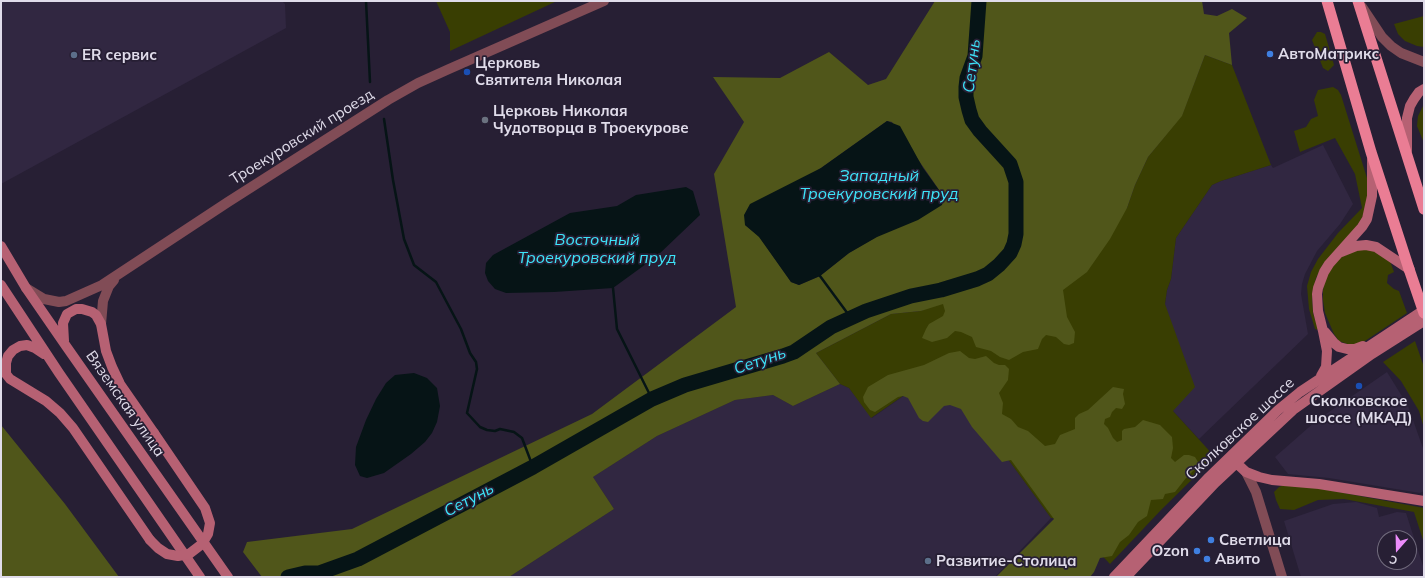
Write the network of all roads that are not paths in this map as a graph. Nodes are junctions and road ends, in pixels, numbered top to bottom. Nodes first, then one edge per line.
1 (604, 1) edge
2 (1328, 1) edge
3 (1358, 2) edge
4 (1424, 62) edge
5 (1424, 89) edge
6 (1371, 152) junction
7 (1407, 156) junction
8 (1424, 209) edge
9 (1, 246) edge
10 (1339, 253) junction
11 (1409, 269) junction
12 (117, 276) junction
13 (1, 285) edge
14 (102, 285) junction
15 (26, 288) junction
16 (60, 302) junction
17 (78, 305) junction
18 (1424, 310) edge
19 (92, 312) junction
20 (1424, 313) edge
21 (67, 314) junction
22 (1424, 321) edge
23 (100, 322) junction
24 (1324, 331) junction
25 (1373, 343) junction
26 (66, 346) junction
27 (49, 358) junction
28 (3, 370) edge
29 (1320, 378) junction
30 (1233, 460) junction
31 (1246, 472) junction
32 (1424, 501) edge
33 (200, 577) edge
34 (228, 577) edge
35 (1114, 577) edge
36 (1126, 577) edge
37 (1282, 577) edge

1 - 12 street, Троекуровский проезд
2 - 6 highway
3 - 4 street
3 - 7 highway
5 - 7 main road
6 - 10 main road
6 - 11 highway
7 - 8 highway
9 - 15 main road, Вяземская улица
10 - 11 main road
10 - 24 main road
11 - 20 highway, bridge
12 - 14 street, Троекуровский проезд
12 - 23 street
13 - 27 main road
14 - 16 street, Троекуровский проезд
14 - 17 street
14 - 23 street
15 - 16 street
15 - 26 main road, Вяземская улица
16 - 17 street
17 - 19 street
17 - 21 street
18 - 25 main road, Сколковское шоссе
19 - 21 main road
19 - 23 main road
21 - 26 main road
22 - 30 main road, Сколковское шоссе
23 - 28 main road, bridge
24 - 25 main road
24 - 29 main road
25 - 29 main road, Сколковское шоссе
26 - 34 main road, Вяземская улица
27 - 28 main road
27 - 33 main road
29 - 30 main road, Сколковское шоссе
30 - 31 main road
30 - 35 main road, Сколковское шоссе
30 - 36 main road, Сколковское шоссе
31 - 32 main road
31 - 37 street

